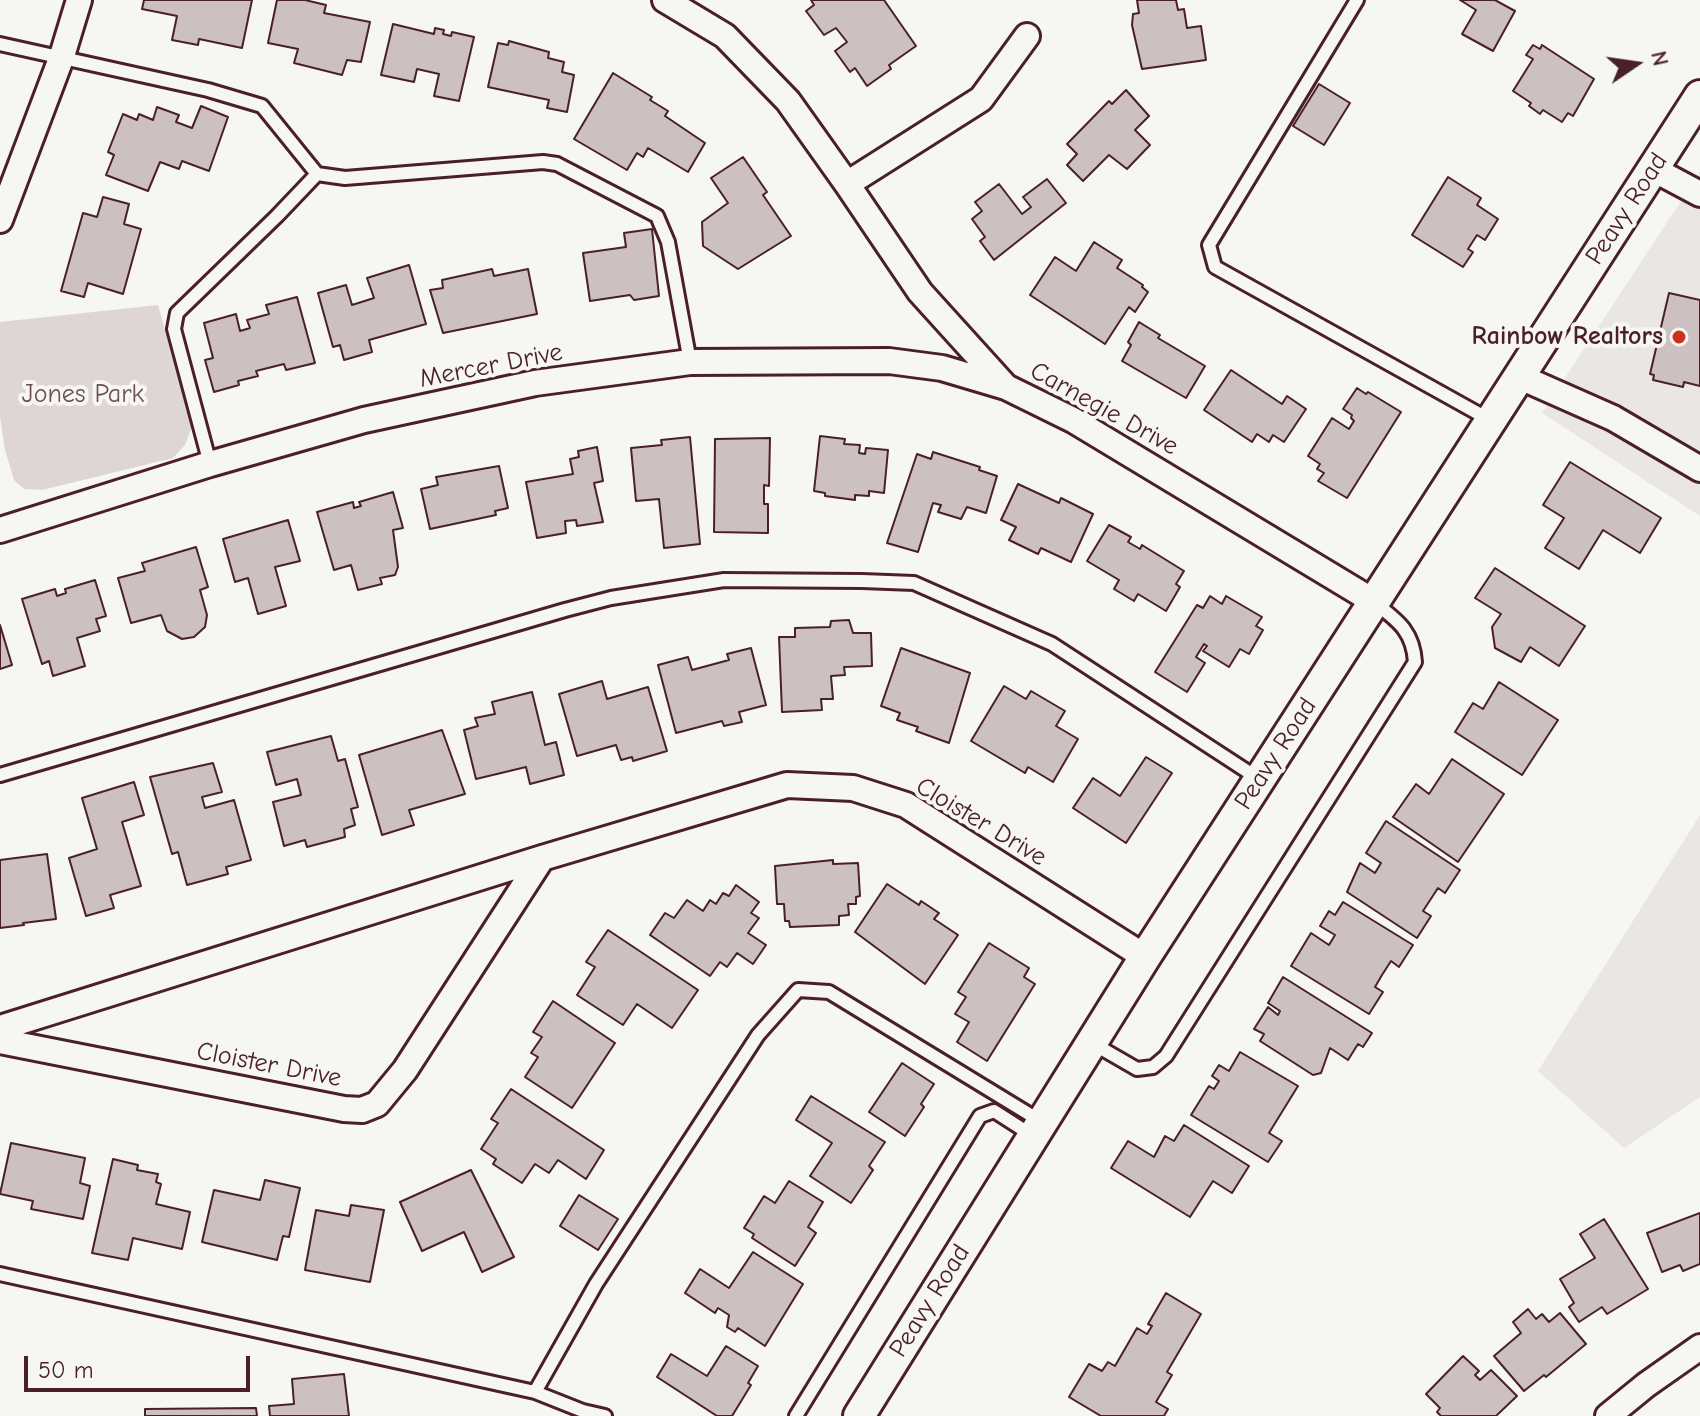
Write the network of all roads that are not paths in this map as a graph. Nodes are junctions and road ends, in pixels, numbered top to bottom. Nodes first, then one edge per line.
1 (79, 0) edge
2 (665, 0) edge
3 (1357, 0) edge
4 (1027, 36) dead end
5 (0, 44) edge
6 (62, 56) junction
7 (1700, 96) edge
8 (1653, 169) junction
9 (317, 174) junction
10 (847, 184) junction
11 (1700, 194) edge
12 (0, 220) edge
13 (690, 362) junction
14 (1518, 376) junction
15 (1006, 387) junction
16 (1490, 420) junction
17 (210, 464) junction
18 (1700, 469) edge
19 (0, 530) edge
20 (1373, 601) junction
21 (0, 775) edge
22 (1259, 779) junction
23 (542, 858) junction
24 (1145, 957) junction
25 (0, 1028) edge
26 (0, 1041) edge
27 (1092, 1043) junction
28 (1037, 1129) junction
29 (0, 1274) edge
30 (1700, 1347) edge
31 (535, 1392) junction
32 (605, 1416) edge
33 (796, 1416) edge
34 (859, 1416) edge
35 (1608, 1416) edge

1 - 6 street
2 - 10 street, Carnegie Drive
3 - 16 lane
4 - 10 street
5 - 6 lane
6 - 9 lane
6 - 12 street
7 - 8 street, Peavy Road
8 - 11 street
8 - 14 street, Peavy Road
9 - 13 lane
9 - 17 lane
10 - 15 street, Carnegie Drive
13 - 15 street, Mercer Drive
13 - 17 street, Mercer Drive
14 - 16 street, Peavy Road
14 - 18 street
15 - 20 street, Carnegie Drive
16 - 20 street, Peavy Road
17 - 19 street, Mercer Drive
20 - 22 street, Peavy Road
20 - 27 lane
21 - 22 lane
22 - 24 street, Peavy Road
23 - 24 street, Cloister Drive
23 - 25 street, Cloister Drive
23 - 26 street, Cloister Drive
24 - 27 street, Peavy Road
27 - 28 street, Peavy Road
28 - 31 lane
28 - 33 lane
28 - 34 street, Peavy Road
29 - 31 lane
30 - 35 street
31 - 32 lane

